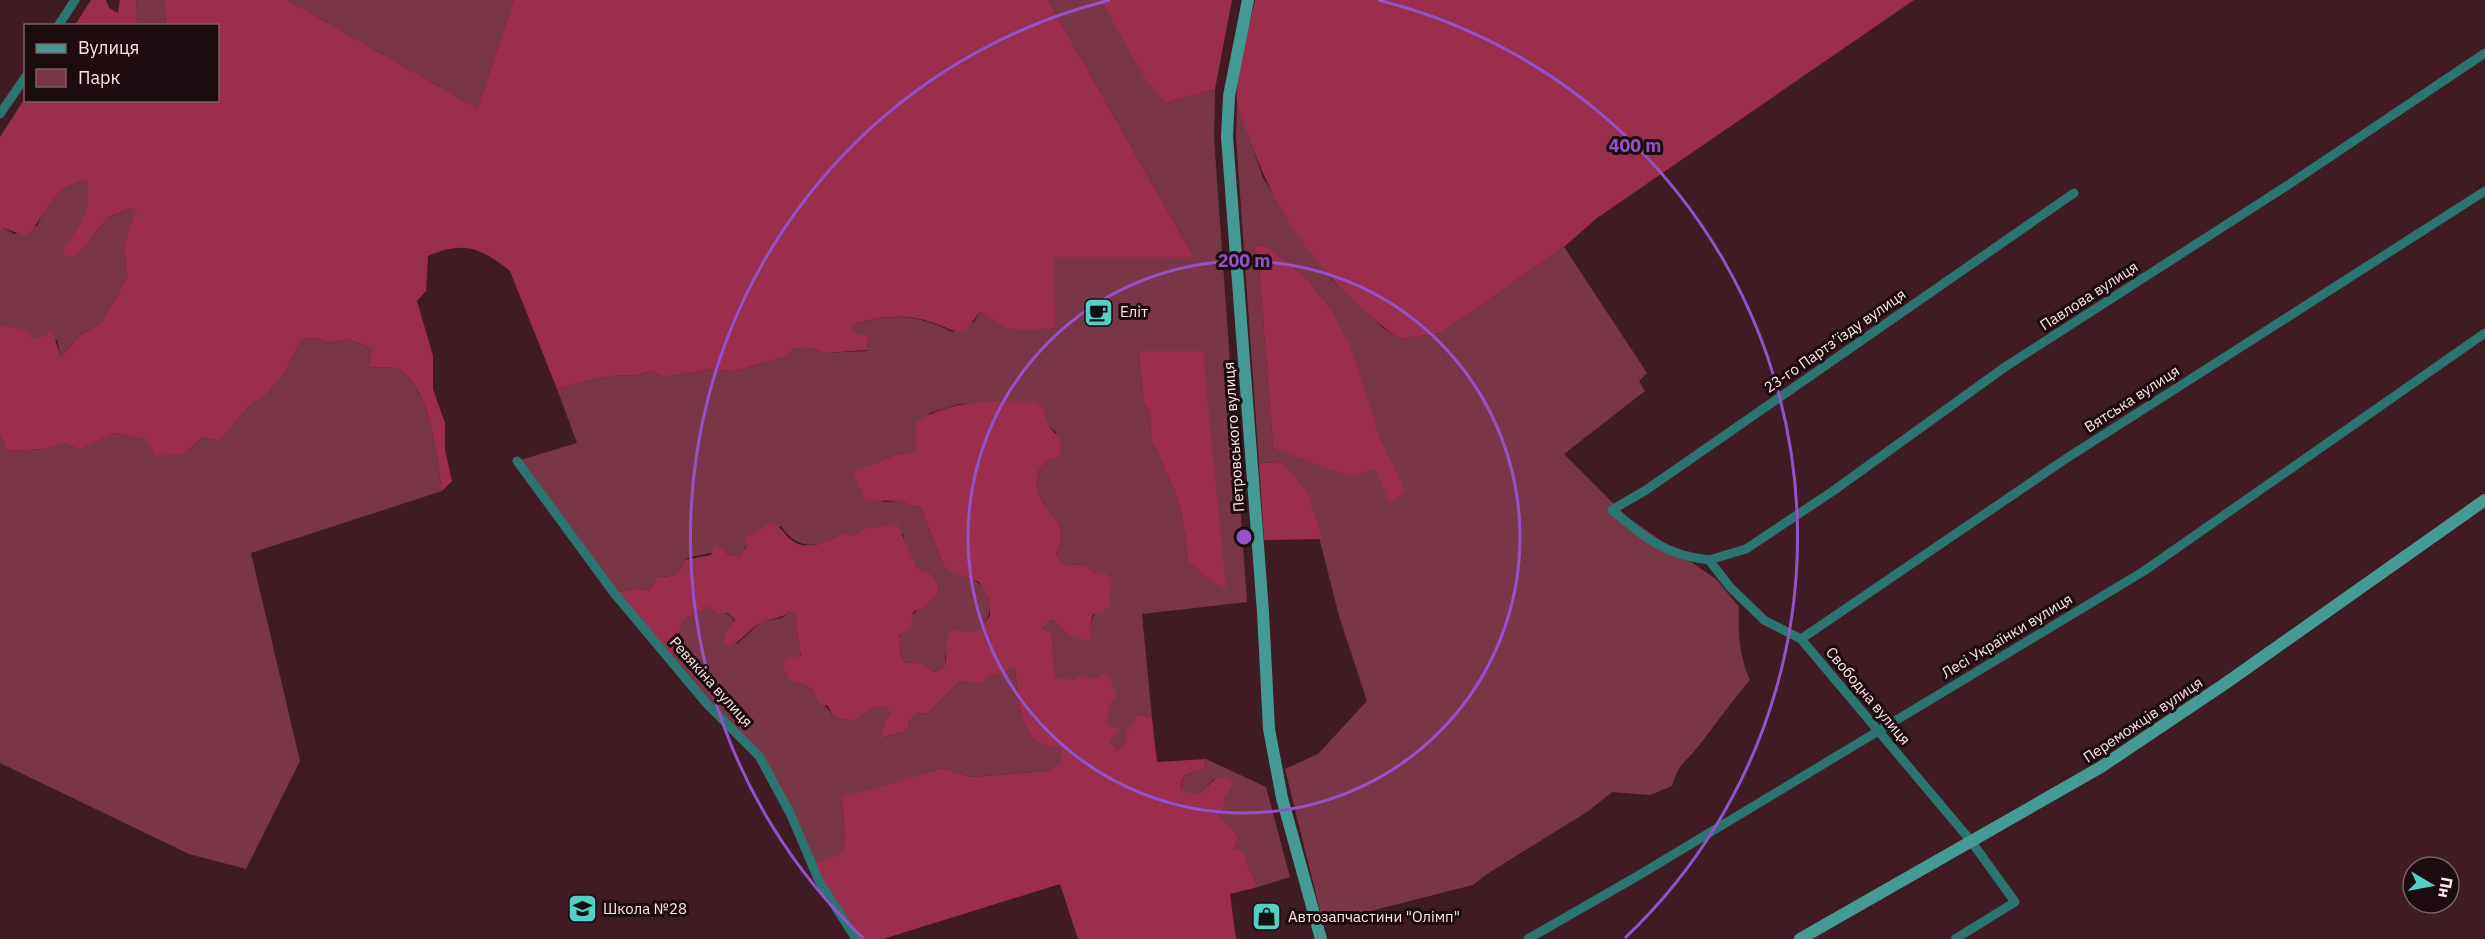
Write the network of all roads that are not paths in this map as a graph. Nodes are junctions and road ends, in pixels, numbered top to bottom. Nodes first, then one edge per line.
1 (75, 0) edge
2 (1248, 0) edge
3 (59, 24) edge
4 (2485, 53) edge
5 (24, 78) edge
6 (0, 114) edge
7 (2485, 191) edge
8 (2074, 193) dead end
9 (2485, 333) edge
10 (518, 461) dead end
11 (2485, 500) edge
12 (1709, 560) junction
13 (1801, 639) junction
14 (1879, 731) junction
15 (1971, 841) junction
16 (856, 939) edge
17 (1321, 939) edge
18 (1527, 939) edge
19 (1800, 939) edge
20 (1955, 939) edge

1 - 3 street
2 - 17 main road, Петровського вулиця
4 - 12 street, Павлова вулиця
5 - 6 street
7 - 13 street, Вятська вулиця
8 - 12 street, 23-го Партз’їзду вулиця
9 - 14 street, Лесі Українки вулиця
10 - 16 street, Ревякіна вулиця
11 - 15 main road, Переможців вулиця
12 - 13 street, Свободна вулиця
13 - 14 street, Свободна вулиця
14 - 15 street, Свободна вулиця
14 - 18 street, Лесі Українки вулиця
15 - 19 main road, Переможців вулиця
15 - 20 street, Свободна вулиця

